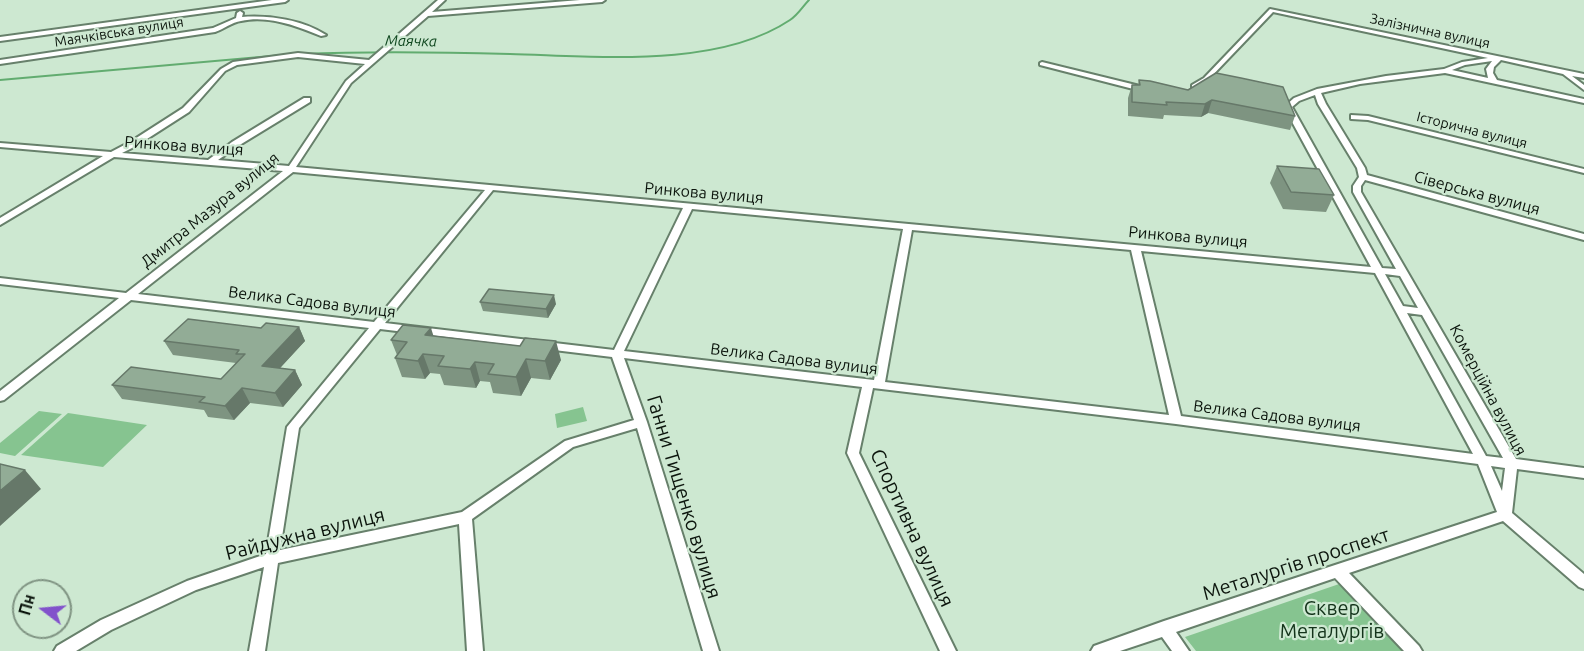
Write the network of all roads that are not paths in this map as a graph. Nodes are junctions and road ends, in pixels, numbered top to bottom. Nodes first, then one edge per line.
1 (285, 0) edge
2 (442, 0) edge
3 (602, 0) edge
4 (241, 7) junction
5 (425, 14) junction
6 (238, 19) junction
7 (323, 35) dead end
8 (0, 39) edge
9 (1500, 58) junction
10 (371, 61) junction
11 (0, 62) edge
12 (1042, 63) dead end
13 (1445, 71) junction
14 (1561, 71) junction
15 (1584, 76) edge
16 (1206, 79) junction
17 (1216, 82) edge
18 (1496, 82) junction
19 (1584, 88) edge
20 (1317, 91) junction
21 (1188, 92) edge
22 (1156, 93) edge
23 (1282, 98) edge
24 (307, 100) dead end
25 (1293, 100) junction
26 (1584, 101) edge
27 (1354, 117) dead end
28 (0, 145) edge
29 (109, 156) junction
30 (208, 163) junction
31 (291, 170) junction
32 (1584, 171) edge
33 (1364, 177) junction
34 (491, 188) junction
35 (689, 206) junction
36 (0, 222) edge
37 (908, 227) junction
38 (1584, 237) edge
39 (1135, 248) junction
40 (1377, 269) junction
41 (1404, 273) junction
42 (0, 281) edge
43 (129, 296) junction
44 (1398, 309) junction
45 (1426, 312) junction
46 (378, 326) junction
47 (617, 355) junction
48 (874, 385) junction
49 (0, 396) edge
50 (1176, 420) junction
51 (641, 422) junction
52 (1482, 459) junction
53 (1512, 463) junction
54 (1584, 473) edge
55 (1505, 515) junction
56 (465, 517) junction
57 (272, 558) junction
58 (1338, 571) junction
59 (1584, 583) edge
60 (1164, 628) junction
61 (62, 651) edge
62 (257, 651) edge
63 (475, 651) edge
64 (711, 651) edge
65 (948, 651) edge
66 (1099, 651) edge
67 (1181, 651) edge
68 (1414, 651) edge

1 - 4 street
2 - 5 street, Дмитра Мазура вулиця
3 - 5 street
4 - 6 street
4 - 8 street
5 - 10 street, Дмитра Мазура вулиця
6 - 7 street
6 - 11 street, Маячківська вулиця
9 - 13 street
9 - 14 street, Залізнична вулиця
9 - 16 street, Залізнична вулиця
9 - 18 street
10 - 29 street
10 - 31 street, Дмитра Мазура вулиця
12 - 22 street
13 - 18 street
13 - 20 street
14 - 15 street, Залізнична вулиця
14 - 19 street
16 - 17 street
16 - 21 street
18 - 26 street
20 - 25 street
20 - 33 street, Комерційна вулиця
23 - 25 street
24 - 30 street
25 - 40 street
27 - 32 street, Історична вулиця
28 - 29 street, Ринкова вулиця
29 - 30 street, Ринкова вулиця
29 - 36 street
30 - 31 street, Ринкова вулиця
31 - 34 street, Ринкова вулиця
31 - 43 street, Дмитра Мазура вулиця
33 - 38 street, Сіверська вулиця
33 - 41 street, Комерційна вулиця
34 - 35 street, Ринкова вулиця
34 - 46 street
35 - 37 street, Ринкова вулиця
35 - 47 street
37 - 39 street, Ринкова вулиця
37 - 48 street, Спортивна вулиця
39 - 40 street, Ринкова вулиця
39 - 50 street
40 - 41 street, Ринкова вулиця
40 - 44 street
41 - 45 street, Комерційна вулиця
42 - 43 street, Велика Садова вулиця
43 - 46 street, Велика Садова вулиця
43 - 49 street, Дмитра Мазура вулиця
44 - 45 street
44 - 52 street
45 - 53 street, Комерційна вулиця
46 - 47 street, Велика Садова вулиця
46 - 57 street
47 - 48 street, Велика Садова вулиця
47 - 51 street, Ганни Тищенко вулиця
48 - 50 street, Велика Садова вулиця
48 - 65 street, Спортивна вулиця
50 - 52 street, Велика Садова вулиця
51 - 56 street
51 - 64 street, Ганни Тищенко вулиця
52 - 53 street, Велика Садова вулиця
52 - 55 street
53 - 54 street, Велика Садова вулиця
53 - 55 street, Комерційна вулиця
55 - 58 street, Металургів проспект
55 - 59 street
56 - 57 street, Райдужна вулиця
56 - 63 street
57 - 61 street, Райдужна вулиця
57 - 62 street
58 - 60 street, Металургів проспект
58 - 68 street
60 - 66 street, Металургів проспект
60 - 67 street

